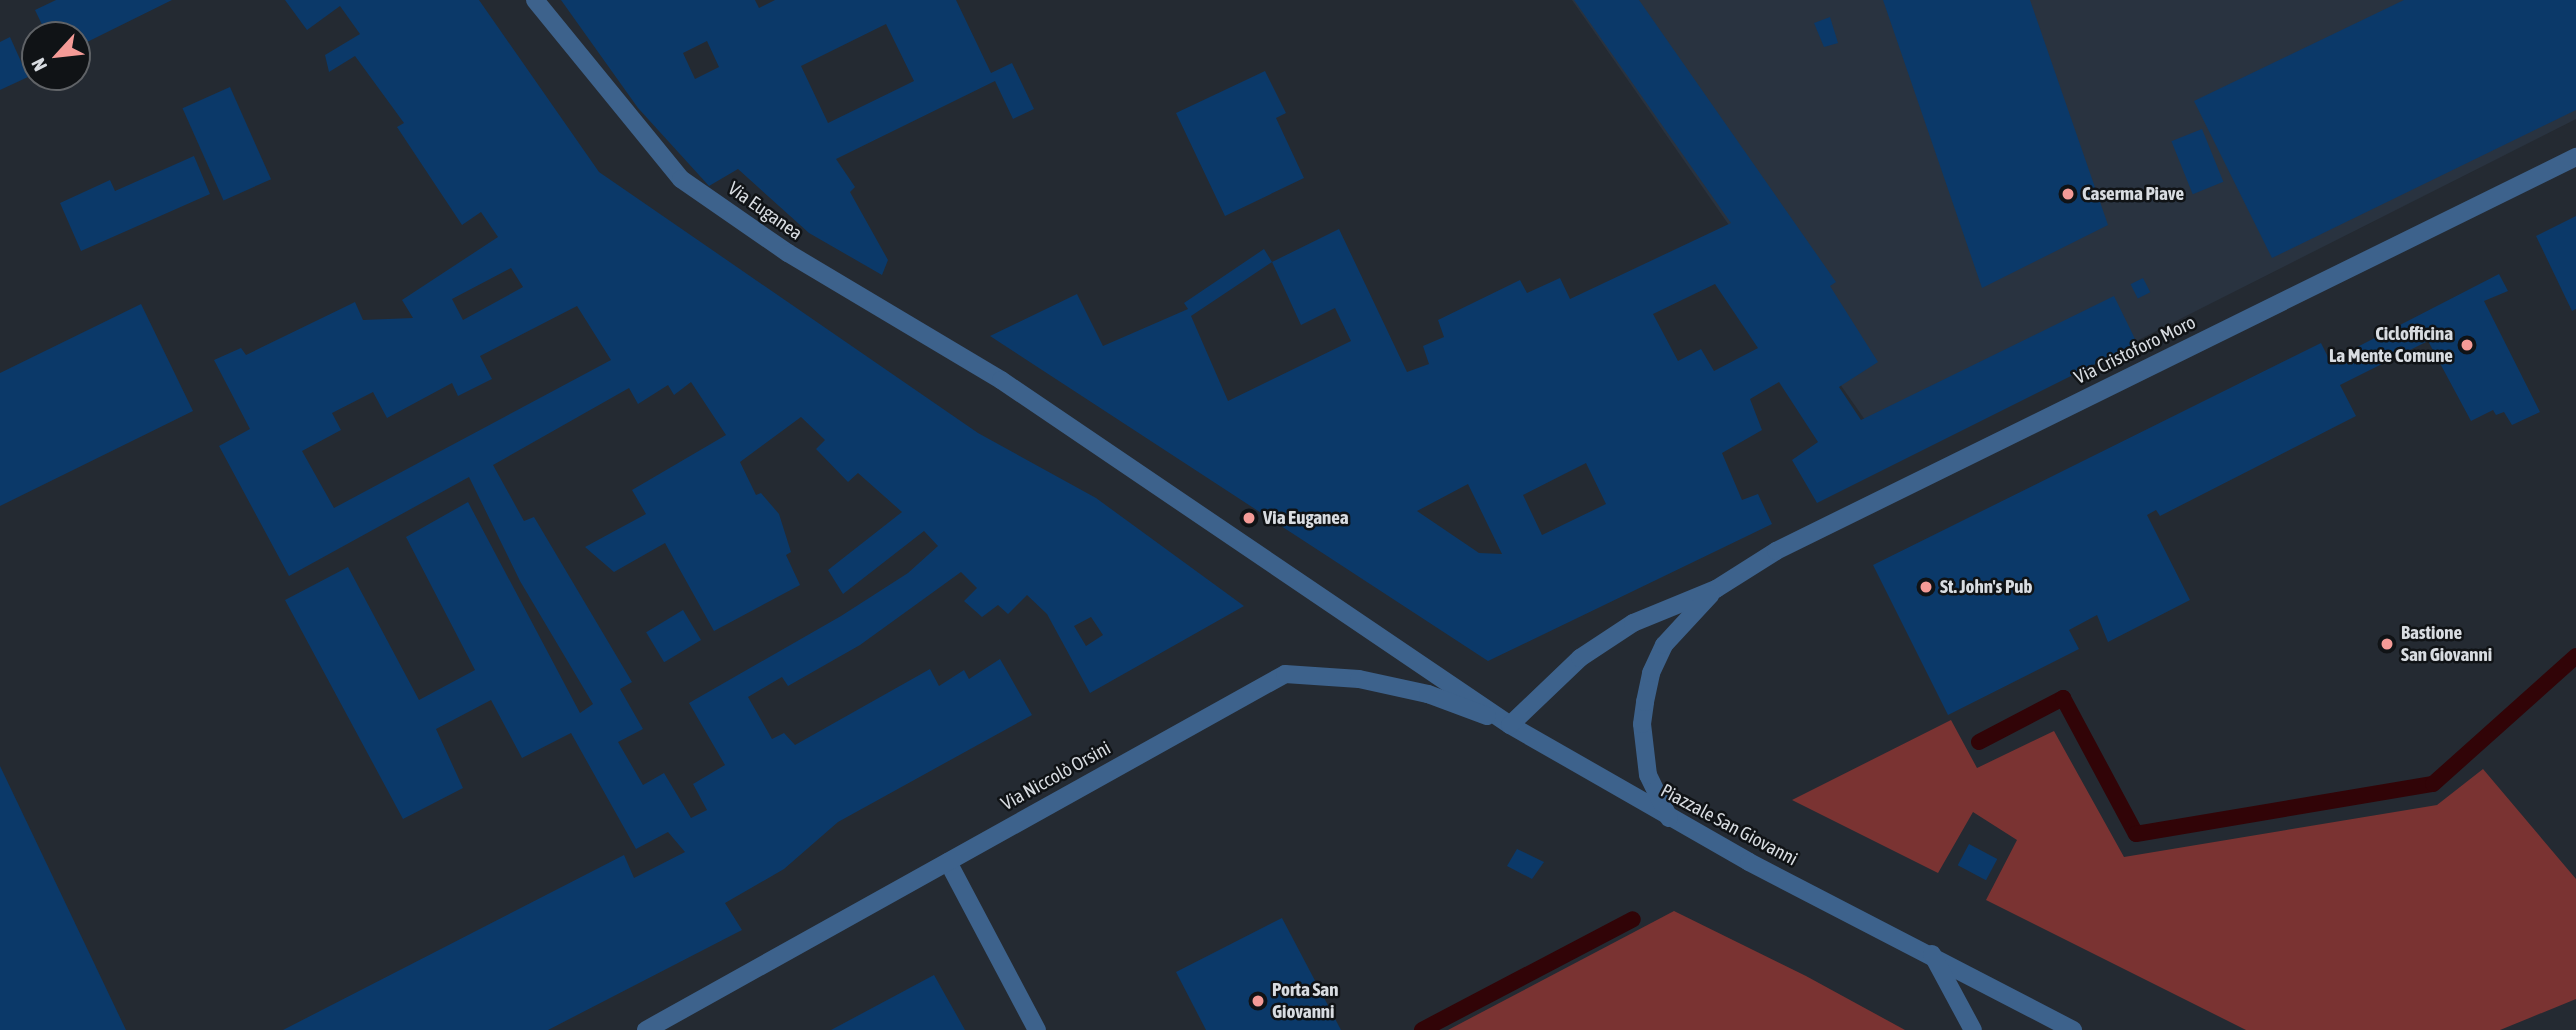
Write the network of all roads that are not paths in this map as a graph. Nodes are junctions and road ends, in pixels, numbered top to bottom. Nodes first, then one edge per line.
1 (535, 0) edge
2 (2576, 157) edge
3 (1716, 589) junction
4 (1510, 725) junction
5 (1670, 819) junction
6 (948, 862) junction
7 (1932, 954) junction
8 (646, 1030) edge
9 (1037, 1030) edge
10 (1973, 1030) edge
11 (2073, 1030) edge

1 - 4 street, Via Euganea
2 - 3 street, Via Cristoforo Moro
3 - 4 street, Via Cristoforo Moro
3 - 5 street, Via Cristoforo Moro
4 - 5 street, Piazzale San Giovanni
4 - 6 street, Via Niccolò Orsini
5 - 7 street, Piazzale San Giovanni
6 - 8 street, Via Niccolò Orsini
6 - 9 street
7 - 10 street
7 - 11 street, Piazzale San Giovanni

